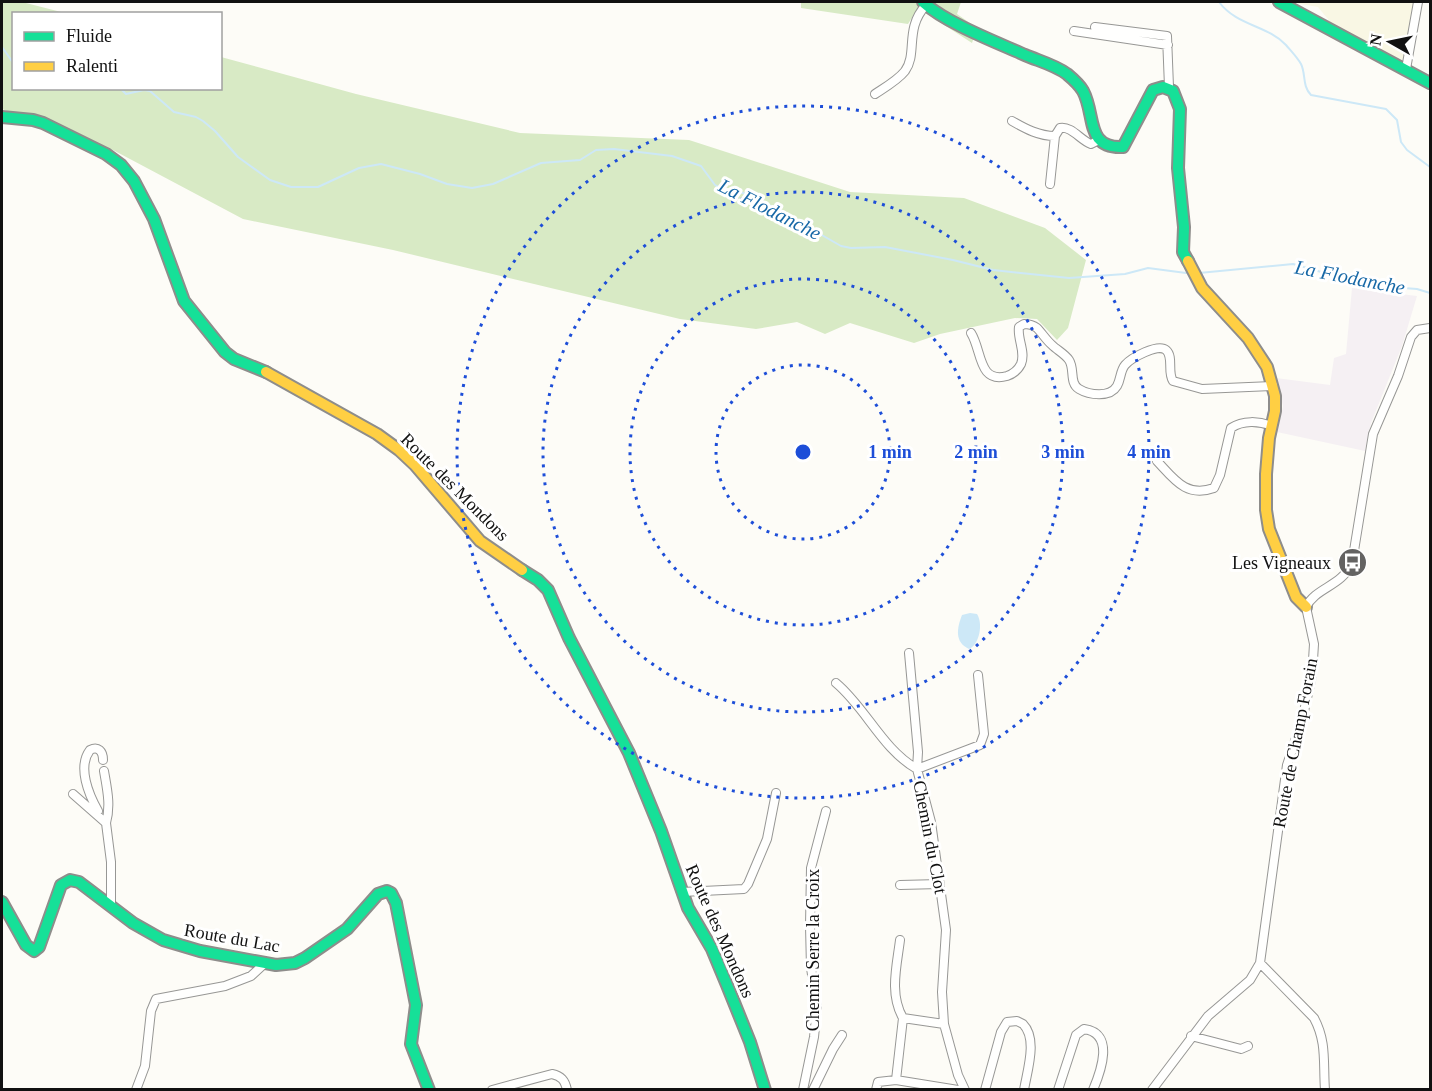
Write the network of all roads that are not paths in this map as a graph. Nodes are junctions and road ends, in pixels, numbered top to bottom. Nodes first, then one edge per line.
1 (1279, 2) edge
2 (1418, 2) edge
3 (924, 3) edge
4 (1095, 27) dead end
5 (1074, 31) dead end
6 (1168, 45) junction
7 (1406, 69) junction
8 (1431, 83) edge
9 (1169, 87) junction
10 (875, 94) dead end
11 (2, 117) edge
12 (1012, 121) dead end
13 (1055, 136) junction
14 (1099, 140) junction
15 (1050, 184) dead end
16 (1431, 328) edge
17 (970, 333) dead end
18 (1273, 386) junction
19 (1272, 426) junction
20 (1156, 461) dead end
21 (1306, 607) junction
22 (909, 653) dead end
23 (978, 675) dead end
24 (836, 683) dead end
25 (103, 760) dead end
26 (917, 769) junction
27 (104, 771) dead end
28 (776, 792) dead end
29 (73, 794) dead end
30 (826, 811) dead end
31 (100, 815) junction
32 (106, 823) junction
33 (940, 884) junction
34 (900, 885) dead end
35 (682, 892) junction
36 (2, 902) edge
37 (111, 906) junction
38 (900, 940) dead end
39 (264, 963) junction
40 (1260, 963) junction
41 (903, 1018) junction
42 (944, 1024) junction
43 (842, 1035) dead end
44 (1191, 1036) junction
45 (1248, 1046) dead end
46 (896, 1080) junction
47 (136, 1089) edge
48 (429, 1089) edge
49 (492, 1089) edge
50 (567, 1089) edge
51 (765, 1089) edge
52 (803, 1089) edge
53 (813, 1089) edge
54 (876, 1089) edge
55 (958, 1089) edge
56 (965, 1089) edge
57 (985, 1089) edge
58 (1024, 1089) edge
59 (1058, 1089) edge
60 (1094, 1089) edge
61 (1152, 1089) edge
62 (1325, 1089) edge

1 - 7 street
2 - 7 street
3 - 10 street
3 - 14 street
4 - 6 street
5 - 6 street
6 - 9 street
7 - 8 street
9 - 14 street
9 - 18 street
11 - 35 street, Route des Mondons
12 - 13 street
13 - 14 street
13 - 15 street
16 - 21 street
17 - 18 street
18 - 19 street
19 - 20 street
19 - 21 street
21 - 40 street, Route de Champ Forain
22 - 26 street
23 - 26 street
24 - 26 street, Chemin du Clot
25 - 31 street
26 - 33 street, Chemin du Clot
27 - 32 street
28 - 35 street
29 - 31 street
30 - 52 street, Chemin Serre la Croix
31 - 32 street
32 - 37 street
33 - 34 street
33 - 42 street, Chemin du Clot
35 - 51 street, Route des Mondons
36 - 37 street, Route du Lac
37 - 39 street, Route du Lac
38 - 41 street
39 - 47 street
39 - 48 street, Route du Lac
40 - 44 street, Route de Champ Forain
40 - 62 street
41 - 42 street
41 - 46 street
42 - 56 street, Chemin du Clot
43 - 53 street, Chemin Serre la Croix
44 - 45 street
44 - 61 street, Route de Champ Forain
46 - 54 street
46 - 55 street
49 - 50 street
57 - 58 street
59 - 60 street

